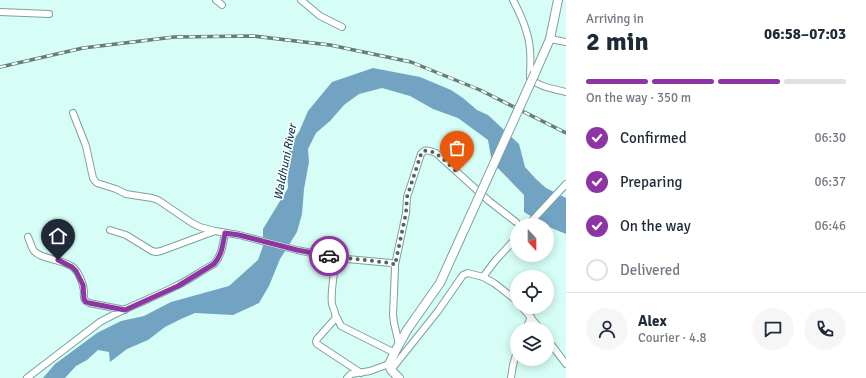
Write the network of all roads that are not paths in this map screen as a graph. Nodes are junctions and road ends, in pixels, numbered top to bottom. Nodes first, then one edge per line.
1 (216, 0) edge
2 (301, 0) edge
3 (513, 0) edge
4 (558, 0) edge
5 (222, 5) dead end
6 (0, 12) edge
7 (49, 14) dead end
8 (342, 27) dead end
9 (550, 39) junction
10 (566, 42) edge
11 (566, 92) edge
12 (73, 113) dead end
13 (566, 184) edge
14 (511, 218) edge
15 (535, 218) edge
16 (110, 230) dead end
17 (215, 231) junction
18 (225, 233) junction
19 (28, 237) dead end
20 (510, 245) edge
21 (336, 258) junction
22 (395, 265) junction
23 (483, 277) junction
24 (510, 296) edge
25 (125, 310) junction
26 (528, 314) edge
27 (336, 316) junction
28 (531, 317) junction
29 (529, 322) edge
30 (535, 322) edge
31 (399, 344) junction
32 (554, 348) edge
33 (395, 353) junction
34 (566, 364) edge
35 (513, 366) edge
36 (390, 367) junction
37 (360, 372) junction
38 (27, 378) edge
39 (347, 378) edge
40 (399, 378) edge
41 (511, 378) edge

1 - 5 street
2 - 8 street
3 - 11 street
4 - 9 main road
6 - 7 street
9 - 10 street
9 - 31 main road, bridge
12 - 17 street
13 - 15 street
14 - 22 street
16 - 17 street
17 - 18 street
18 - 21 street
18 - 25 street
19 - 25 street
20 - 23 street
21 - 22 street
21 - 27 street
22 - 31 street
23 - 24 street
23 - 36 street
25 - 38 street
26 - 28 street
27 - 33 street
27 - 37 street
28 - 29 street
28 - 30 street
31 - 33 main road
32 - 34 street
33 - 36 main road
35 - 41 street
36 - 37 street
36 - 40 main road
37 - 39 street

